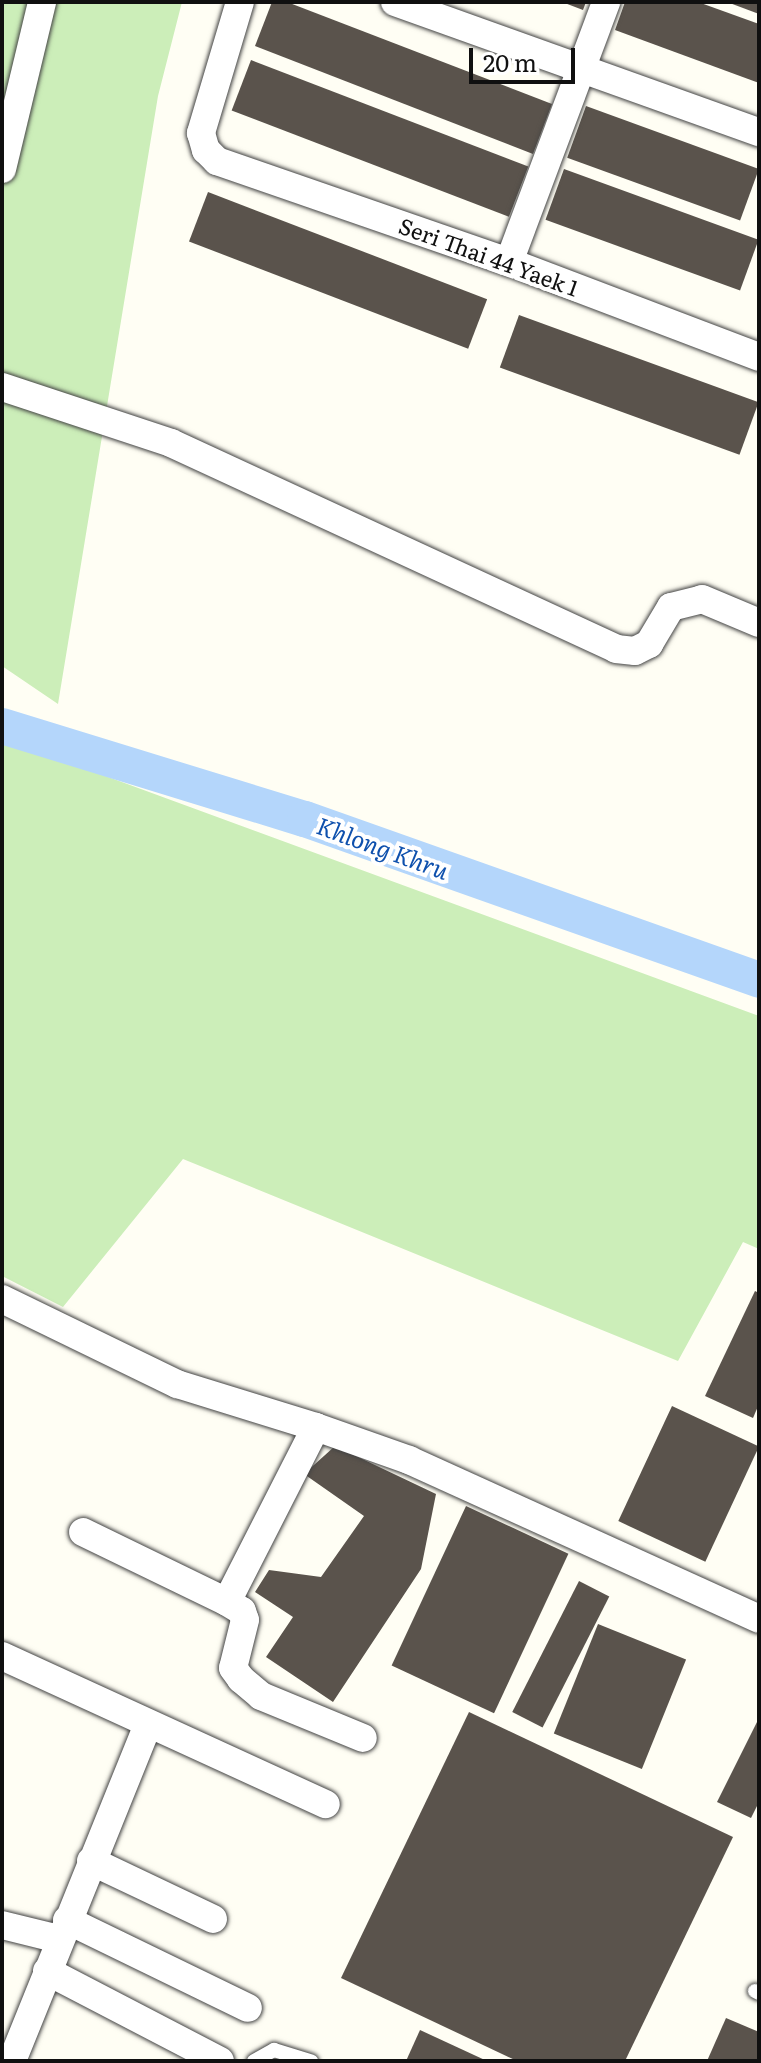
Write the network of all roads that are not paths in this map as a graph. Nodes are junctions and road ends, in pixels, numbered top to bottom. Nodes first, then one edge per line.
1 (42, 2) edge
2 (240, 2) edge
3 (395, 2) edge
4 (606, 2) edge
5 (584, 69) junction
6 (759, 132) edge
7 (2, 169) edge
8 (509, 262) junction
9 (759, 357) edge
10 (2, 387) edge
11 (759, 623) edge
12 (2, 1299) edge
13 (316, 1427) junction
14 (83, 1532) dead end
15 (227, 1602) junction
16 (759, 1619) edge
17 (2, 1656) edge
18 (148, 1724) junction
19 (363, 1738) dead end
20 (326, 1804) dead end
21 (91, 1861) junction
22 (213, 1919) dead end
23 (2, 1925) edge
24 (63, 1930) junction
25 (47, 1971) junction
26 (248, 2008) dead end
27 (12, 2061) edge
28 (220, 2061) edge
29 (254, 2061) edge
30 (311, 2061) edge

1 - 7 street
2 - 8 street, Seri Thai 44 Yaek 1
3 - 5 street
4 - 5 street
5 - 6 street
5 - 8 street
8 - 9 street, Seri Thai 44 Yaek 1
10 - 11 street
12 - 13 street
13 - 15 street
13 - 16 street
14 - 15 street
15 - 19 street
17 - 18 street
18 - 20 street
18 - 21 street
21 - 22 street
21 - 24 street
23 - 24 street
24 - 25 street
24 - 26 street
25 - 27 street
25 - 28 street
29 - 30 lane

